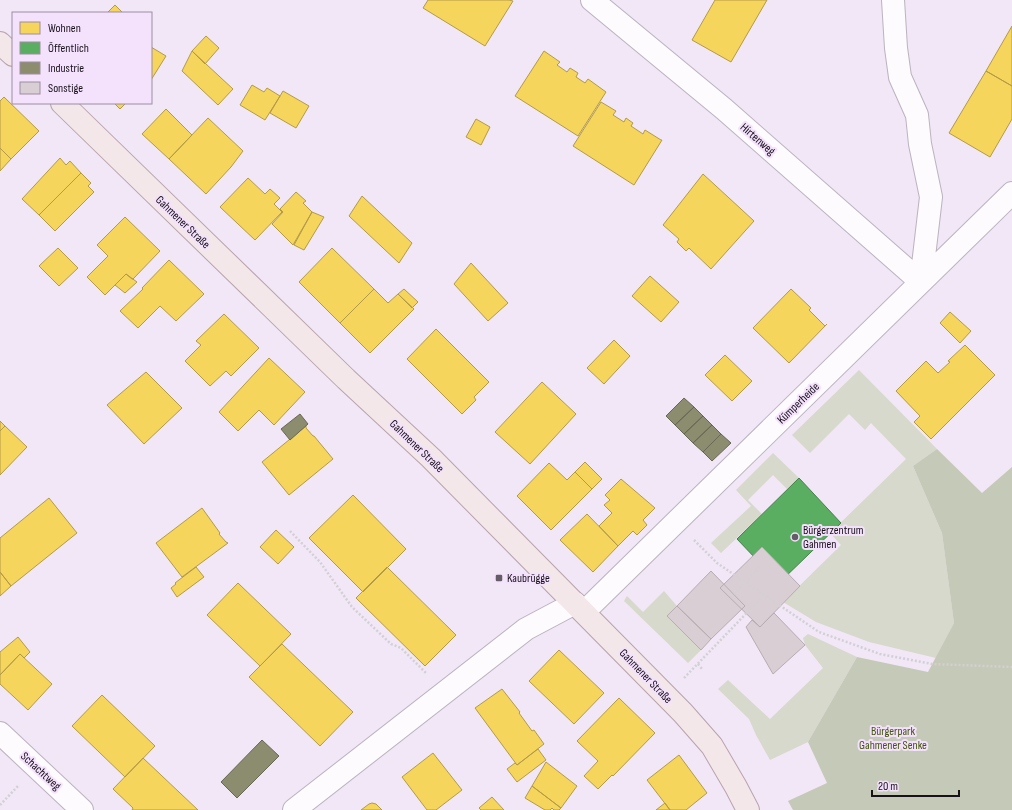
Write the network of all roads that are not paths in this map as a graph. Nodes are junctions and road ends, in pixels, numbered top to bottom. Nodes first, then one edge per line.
1 (592, 0) edge
2 (893, 0) edge
3 (0, 43) edge
4 (12, 54) edge
5 (63, 104) edge
6 (1012, 193) edge
7 (921, 282) junction
8 (580, 608) junction
9 (0, 733) edge
10 (82, 810) edge
11 (294, 810) edge
12 (748, 810) edge

1 - 7 street, Hirtenweg
2 - 7 street
3 - 4 main road
5 - 8 main road, Gahmener Straße
6 - 7 street, Kümperheide
7 - 8 street, Kümperheide
8 - 11 street
8 - 12 main road, Gahmener Straße
9 - 10 street, Schachtweg

